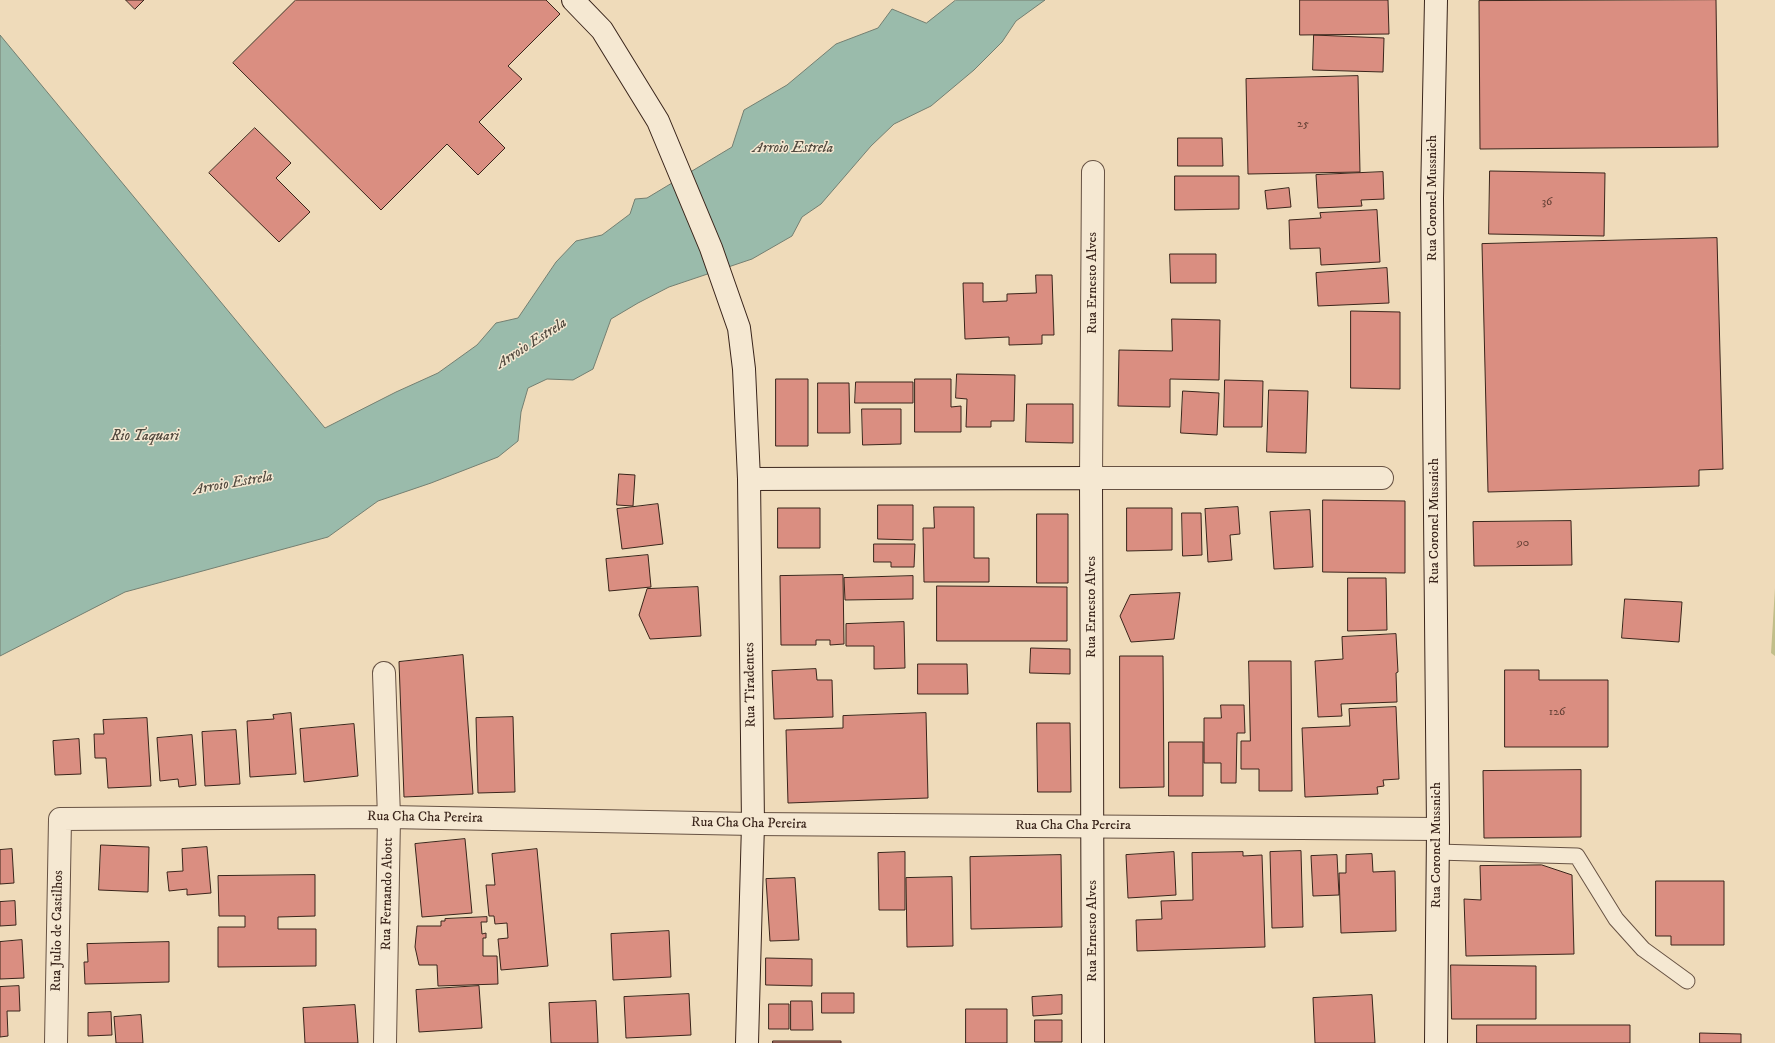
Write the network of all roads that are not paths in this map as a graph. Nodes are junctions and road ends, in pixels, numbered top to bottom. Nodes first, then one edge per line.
1 (572, 0) edge
2 (1436, 0) edge
3 (1094, 172) dead end
4 (1091, 478) junction
5 (1382, 478) dead end
6 (749, 480) junction
7 (384, 673) dead end
8 (389, 817) junction
9 (60, 819) joint
10 (753, 824) junction
11 (1093, 826) junction
12 (1438, 829) junction
13 (1438, 852) junction
14 (1687, 981) dead end
15 (56, 1043) edge
16 (385, 1043) edge
17 (747, 1043) edge
18 (1092, 1043) edge
19 (1436, 1043) edge

1 - 6 street, Rua Tiradentes
2 - 12 street, Rua Coronel Mussnich
3 - 4 street, Rua Ernesto Alves
4 - 5 street
4 - 6 street
4 - 11 street, Rua Ernesto Alves
6 - 10 street, Rua Tiradentes
7 - 8 street, Rua Fernando Abott
8 - 9 street, Rua Cha Cha Pereira
8 - 10 street, Rua Cha Cha Pereira
8 - 16 street, Rua Fernando Abott
9 - 15 street, Rua Julio de Castilhos
10 - 11 street, Rua Cha Cha Pereira
10 - 17 street, Rua Tiradentes
11 - 12 street, Rua Cha Cha Pereira
11 - 18 street, Rua Ernesto Alves
12 - 13 street, Rua Coronel Mussnich
13 - 14 lane
13 - 19 street, Rua Coronel Mussnich

